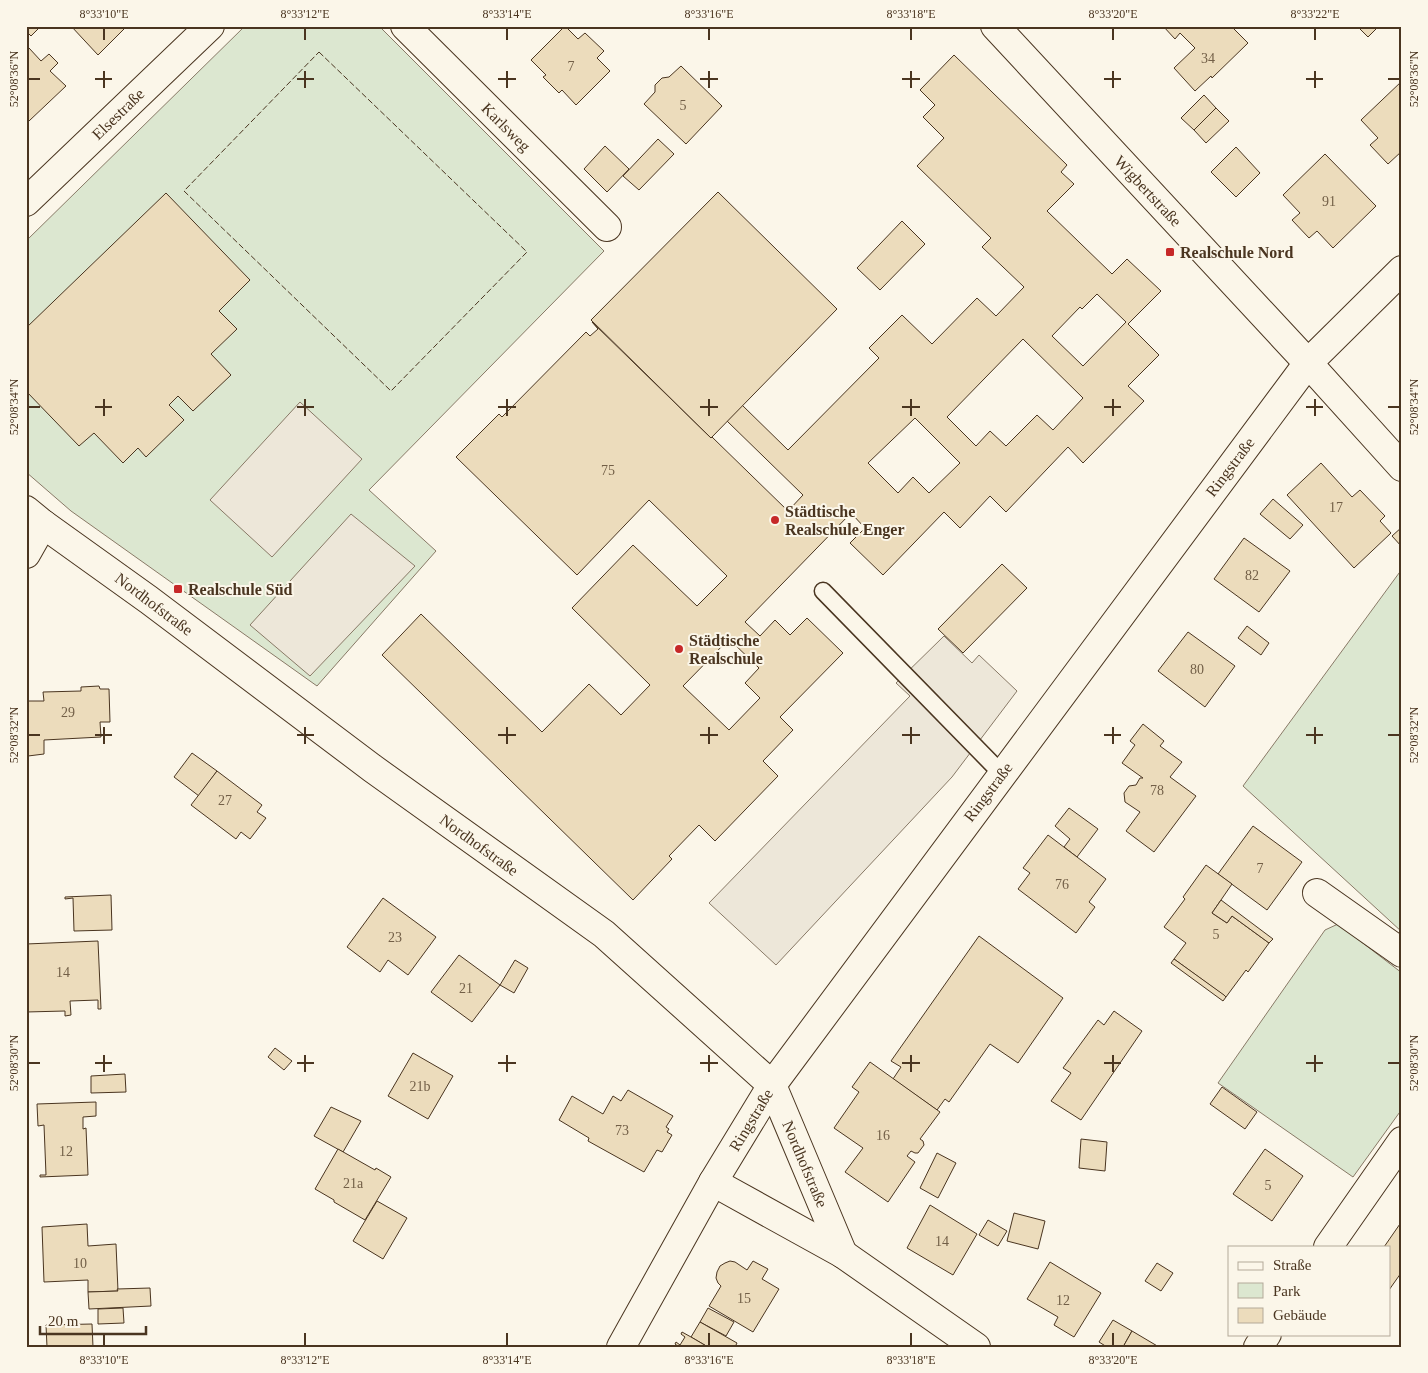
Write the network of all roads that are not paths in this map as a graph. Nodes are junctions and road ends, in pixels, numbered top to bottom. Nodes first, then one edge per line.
1 (210, 26) edge
2 (405, 26) edge
3 (995, 26) edge
4 (26, 202) edge
5 (607, 227) dead end
6 (1402, 270) edge
7 (1308, 363) junction
8 (1402, 467) edge
9 (35, 517) edge
10 (26, 554) edge
11 (823, 591) dead end
12 (1002, 774) junction
13 (1317, 892) dead end
14 (1402, 953) edge
15 (772, 1085) junction
16 (1402, 1142) edge
17 (712, 1182) junction
18 (1329, 1246) edge
19 (843, 1254) junction
20 (1266, 1336) edge
21 (621, 1347) edge
22 (976, 1347) edge
23 (1258, 1347) edge

1 - 4 street, Elsestraße
2 - 5 street, Karlsweg
3 - 7 street, Wigbertstraße
6 - 7 street, Ringstraße
7 - 8 street, Wigbertstraße
7 - 12 street, Ringstraße
9 - 10 street
9 - 15 street, Nordhofstraße
11 - 12 lane
12 - 15 street, Ringstraße
13 - 14 street
15 - 17 street, Ringstraße
15 - 19 street, Nordhofstraße
16 - 18 street
17 - 19 street
17 - 21 street, Ringstraße
19 - 22 street
20 - 23 street

